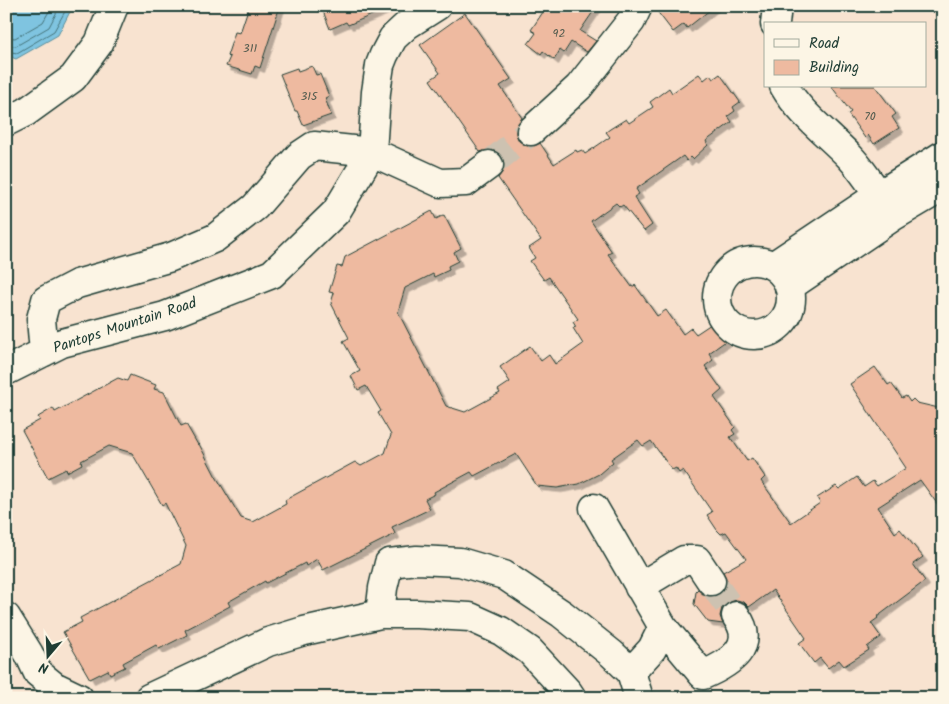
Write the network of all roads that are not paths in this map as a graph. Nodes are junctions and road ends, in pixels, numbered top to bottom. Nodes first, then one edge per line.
1 (114, 6) edge
2 (437, 6) edge
3 (638, 6) edge
4 (777, 6) edge
5 (401, 15) edge
6 (775, 22) edge
7 (785, 88) edge
8 (6, 122) edge
9 (531, 131) tunnel mouth
10 (372, 152) junction
11 (943, 155) edge
12 (489, 165) tunnel mouth
13 (943, 187) edge
14 (886, 206) junction
15 (781, 277) dead end
16 (44, 352) junction
17 (6, 371) edge
18 (594, 508) dead end
19 (711, 580) tunnel mouth
20 (639, 587) junction
21 (380, 614) junction
22 (736, 616) tunnel mouth
23 (6, 617) edge
24 (662, 627) junction
25 (631, 672) junction
26 (79, 698) edge
27 (149, 698) edge
28 (572, 698) edge
29 (639, 698) edge

1 - 8 street
2 - 5 street, Pantops Mountain Road
3 - 9 street
4 - 6 street
5 - 10 street, Pantops Mountain Road
7 - 14 street
10 - 12 street
10 - 16 street, Pantops Mountain Road
10 - 16 street
11 - 14 street
13 - 14 street
14 - 15 street
16 - 17 street, Pantops Mountain Road
18 - 20 street
19 - 20 street
20 - 24 street
21 - 25 street
21 - 27 street
21 - 28 street
22 - 24 street
23 - 26 street
24 - 25 street
25 - 29 street

